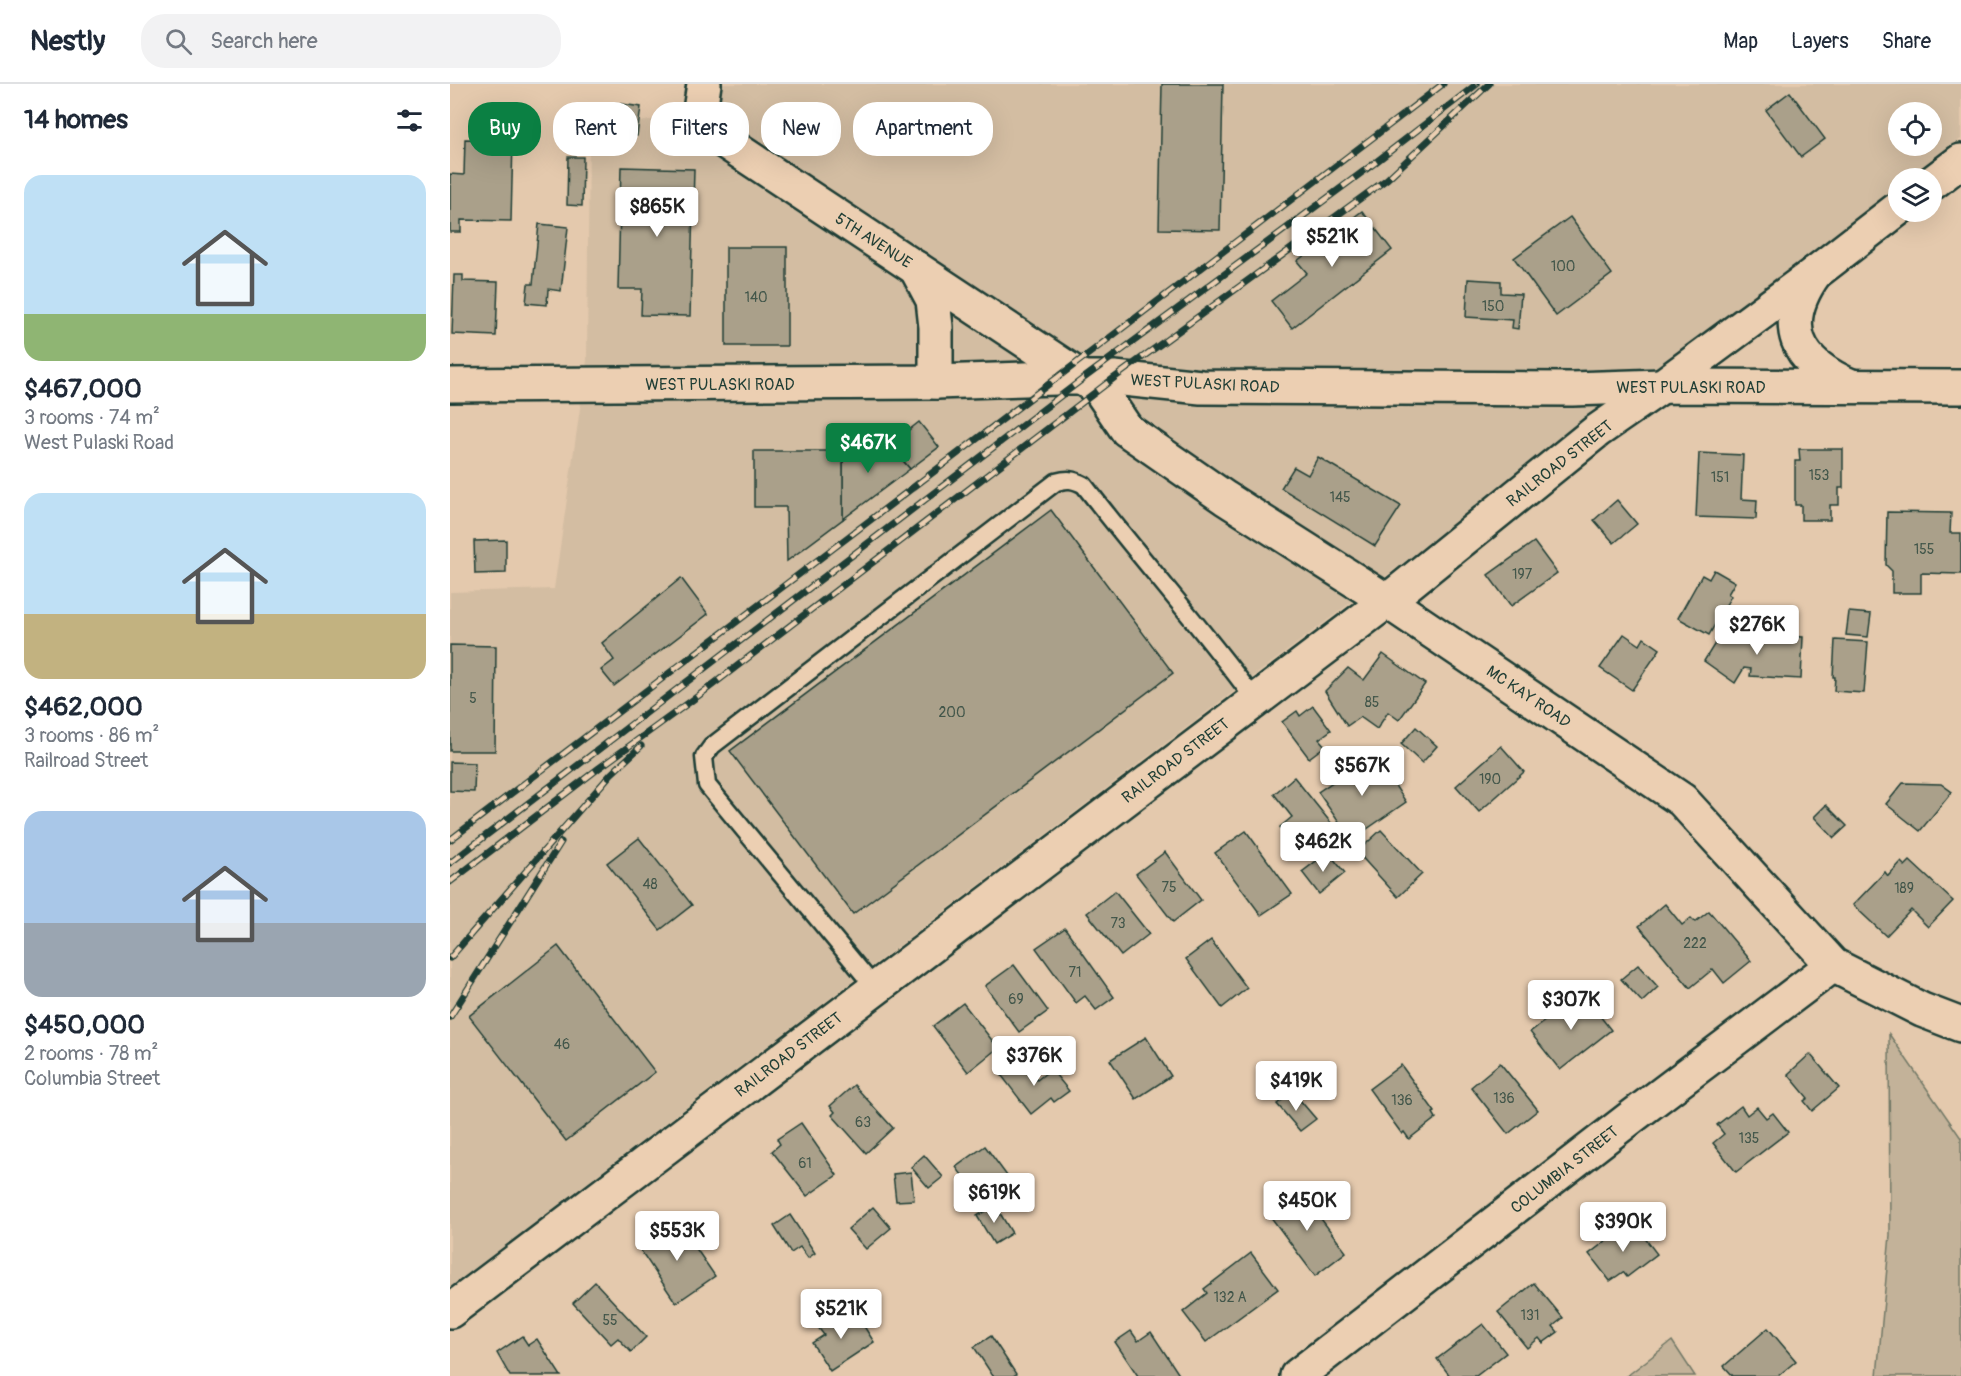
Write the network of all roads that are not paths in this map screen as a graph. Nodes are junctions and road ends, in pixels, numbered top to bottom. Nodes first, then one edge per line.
1 (704, 84) edge
2 (1961, 161) edge
3 (1942, 175) edge
4 (1888, 217) edge
5 (916, 268) junction
6 (1815, 273) junction
7 (1084, 378) junction
8 (936, 382) junction
9 (450, 385) edge
10 (1662, 386) junction
11 (1853, 387) junction
12 (1961, 387) edge
13 (1387, 601) junction
14 (1255, 700) junction
15 (1833, 964) junction
16 (875, 988) junction
17 (1961, 1024) edge
18 (450, 1311) edge
19 (1297, 1376) edge

1 - 5 street, 5TH AVENUE
2 - 3 street
4 - 6 street, RAILROAD STREET
5 - 7 street, 5TH AVENUE
5 - 8 street
6 - 10 street, RAILROAD STREET
6 - 11 street
7 - 8 street, WEST PULASKI ROAD
7 - 10 street, WEST PULASKI ROAD
7 - 13 street, MC KAY ROAD
8 - 9 street, WEST PULASKI ROAD
10 - 11 street, WEST PULASKI ROAD
10 - 13 street, RAILROAD STREET
11 - 12 street, WEST PULASKI ROAD
13 - 14 street, RAILROAD STREET
13 - 15 street, MC KAY ROAD
14 - 16 street, RAILROAD STREET
14 - 16 lane
15 - 17 street, MC KAY ROAD
15 - 19 street, COLUMBIA STREET
16 - 18 street, RAILROAD STREET

